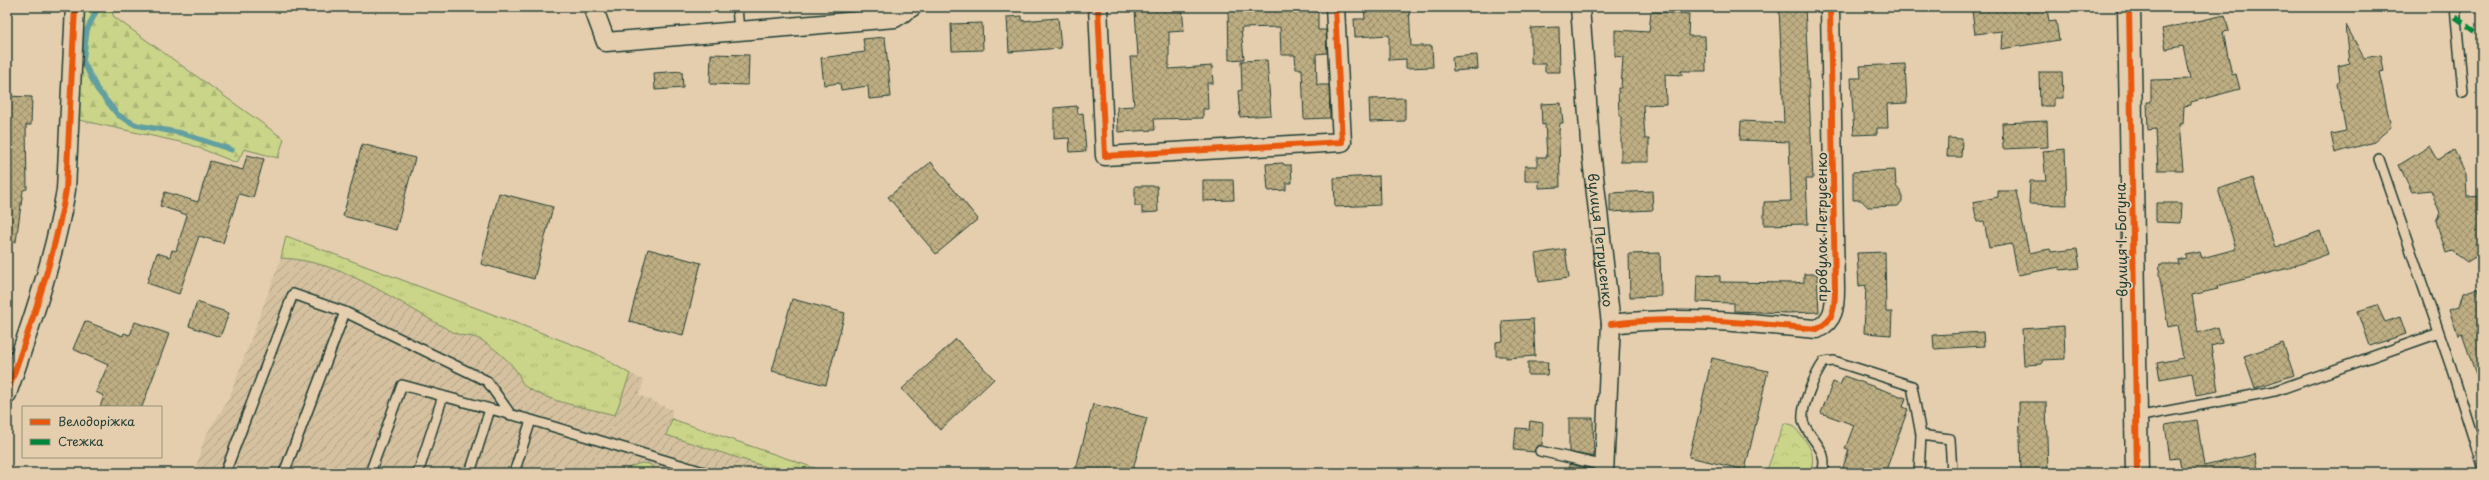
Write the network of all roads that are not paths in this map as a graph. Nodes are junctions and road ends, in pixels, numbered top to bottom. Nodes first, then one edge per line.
1 (75, 7) edge
2 (593, 7) edge
3 (737, 7) edge
4 (912, 7) edge
5 (1098, 7) edge
6 (1335, 7) edge
7 (1580, 7) edge
8 (1830, 7) edge
9 (2128, 7) edge
10 (2455, 7) edge
11 (739, 31) junction
12 (2463, 92) dead end
13 (2379, 159) dead end
14 (345, 312) junction
15 (1611, 324) junction
16 (2439, 333) junction
17 (7, 394) edge
18 (443, 396) junction
19 (490, 409) junction
20 (511, 415) junction
21 (2136, 417) junction
22 (531, 420) junction
23 (1921, 435) junction
24 (1540, 451) dead end
25 (2482, 466) edge
26 (1604, 469) edge
27 (225, 473) edge
28 (284, 473) edge
29 (370, 473) edge
30 (418, 473) edge
31 (470, 473) edge
32 (514, 473) edge
33 (707, 473) edge
34 (1822, 473) edge
35 (1919, 473) edge
36 (1952, 473) edge
37 (2137, 473) edge

1 - 17 street
2 - 11 street
3 - 11 lane
4 - 11 street
5 - 6 street
7 - 15 street, вулиця Петрусенко
8 - 15 street, провулок Петрусенко
9 - 21 street, вулиця І. Богуна
10 - 12 lane
13 - 16 lane
14 - 20 lane
14 - 27 lane
14 - 28 lane
15 - 26 street, вулиця Петрусенко
16 - 21 lane
16 - 25 lane
18 - 19 lane
18 - 29 lane
18 - 30 lane
19 - 20 lane
19 - 31 lane
20 - 22 lane
21 - 37 street, вулиця І. Богуна
22 - 32 lane
22 - 33 lane
23 - 34 lane
23 - 35 lane
23 - 36 lane
24 - 26 lane

